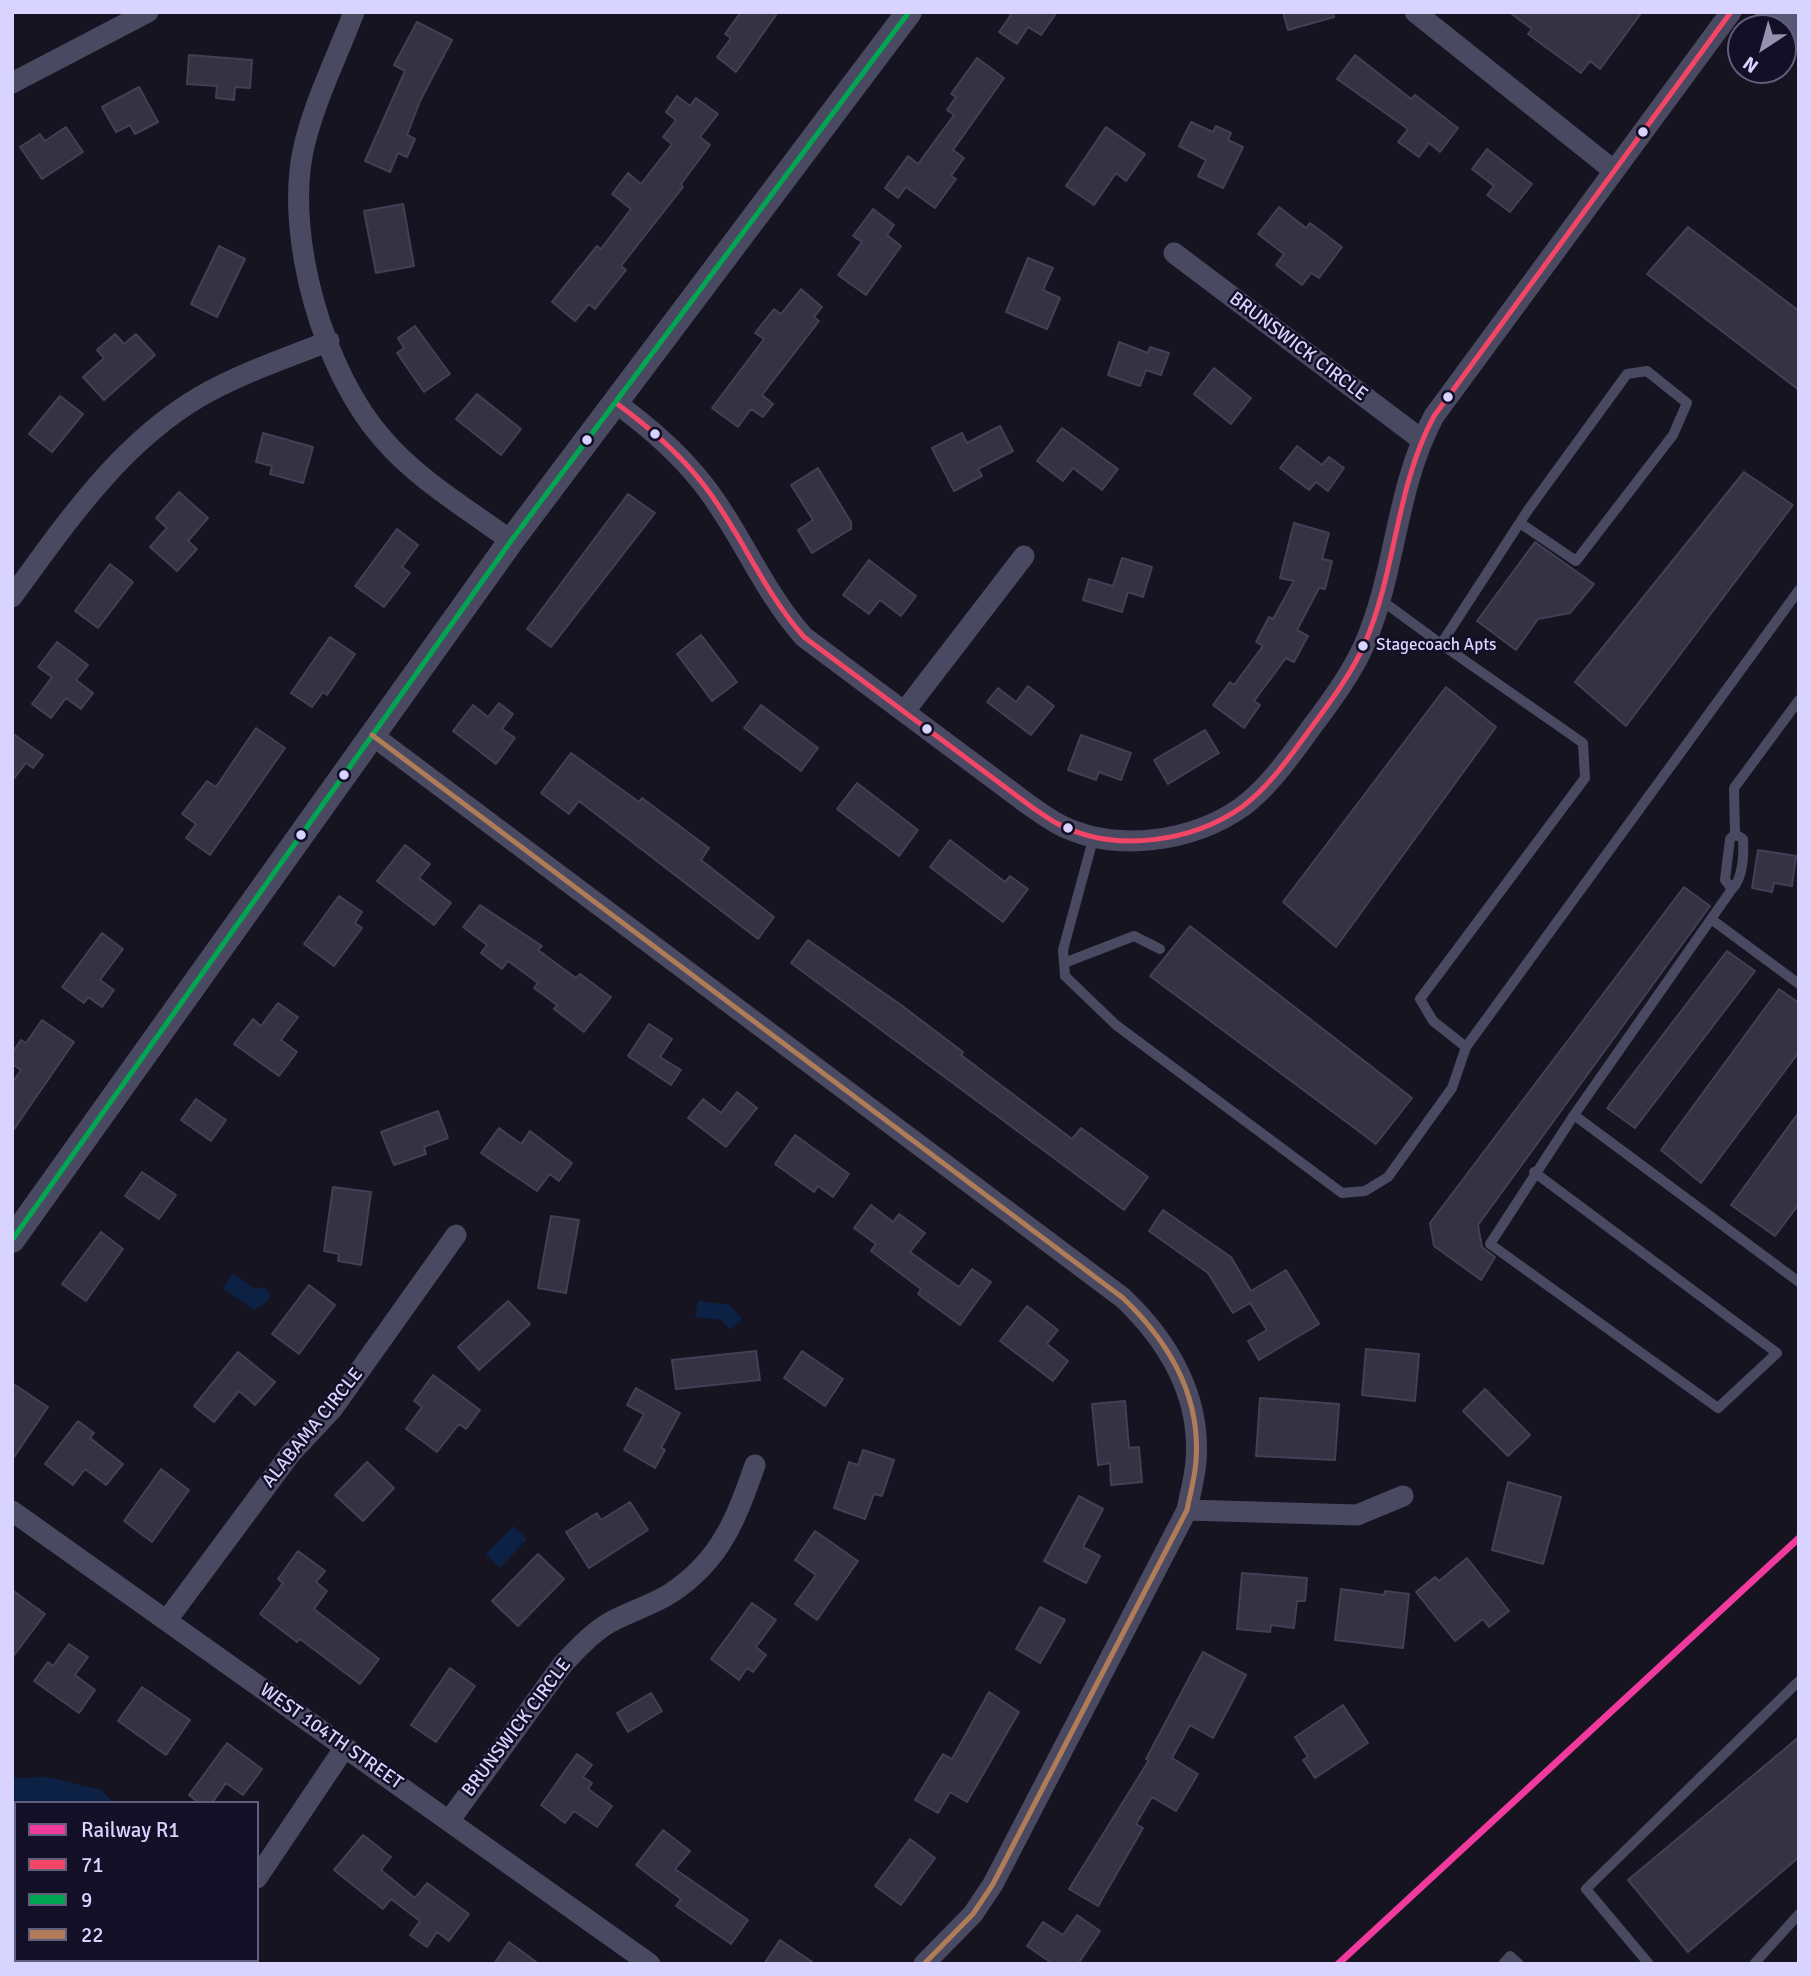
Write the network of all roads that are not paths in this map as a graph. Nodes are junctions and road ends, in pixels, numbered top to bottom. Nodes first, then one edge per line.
1 (148, 12) edge
2 (354, 12) edge
3 (909, 12) edge
4 (1415, 12) edge
5 (1731, 12) edge
6 (1770, 12) edge
7 (1799, 34) edge
8 (12, 83) edge
9 (1613, 170) junction
10 (1174, 253) dead end
11 (329, 341) junction
12 (616, 403) junction
13 (1422, 440) junction
14 (1520, 523) junction
15 (511, 541) junction
16 (1024, 556) dead end
17 (1799, 590) edge
18 (12, 597) edge
19 (1381, 600) junction
20 (1441, 644) junction
21 (1796, 708) edge
22 (904, 712) junction
23 (372, 735) junction
24 (1094, 836) junction
25 (1711, 919) junction
26 (1160, 949) dead end
27 (1064, 963) junction
28 (1799, 984) edge
29 (1466, 1047) junction
30 (1574, 1115) junction
31 (1534, 1172) junction
32 (456, 1234) dead end
33 (12, 1240) edge
34 (1799, 1282) edge
35 (755, 1465) dead end
36 (1403, 1496) dead end
37 (1187, 1510) junction
38 (12, 1511) edge
39 (167, 1620) junction
40 (1799, 1681) edge
41 (345, 1747) junction
42 (449, 1821) junction
43 (259, 1875) edge
44 (1799, 1914) edge
45 (650, 1964) edge
46 (924, 1964) edge
47 (1503, 1964) edge
48 (1519, 1964) edge
49 (1649, 1964) edge
50 (1754, 1964) edge

1 - 8 street
2 - 11 street
3 - 12 street
4 - 9 street
5 - 9 street
6 - 7 main road
9 - 13 street
10 - 13 street, BRUNSWICK CIRCLE
11 - 15 street
11 - 18 street
12 - 15 street
12 - 22 street
13 - 19 street
14 - 14 lane
14 - 20 lane
15 - 23 street
16 - 22 street
17 - 29 lane
19 - 20 lane
19 - 24 street
20 - 29 lane
21 - 25 lane
22 - 24 street
23 - 33 street
23 - 37 street
24 - 27 lane
25 - 28 lane
25 - 30 lane
26 - 27 lane
27 - 29 lane
30 - 31 lane
30 - 34 lane
31 - 31 lane
32 - 39 street, ALABAMA CIRCLE
35 - 42 street, BRUNSWICK CIRCLE
36 - 37 street
37 - 46 street
38 - 39 street, WEST 104TH STREET
39 - 41 street, WEST 104TH STREET
40 - 49 lane
41 - 42 street, WEST 104TH STREET
41 - 43 street
42 - 45 street, WEST 104TH STREET
44 - 50 lane
47 - 48 lane

